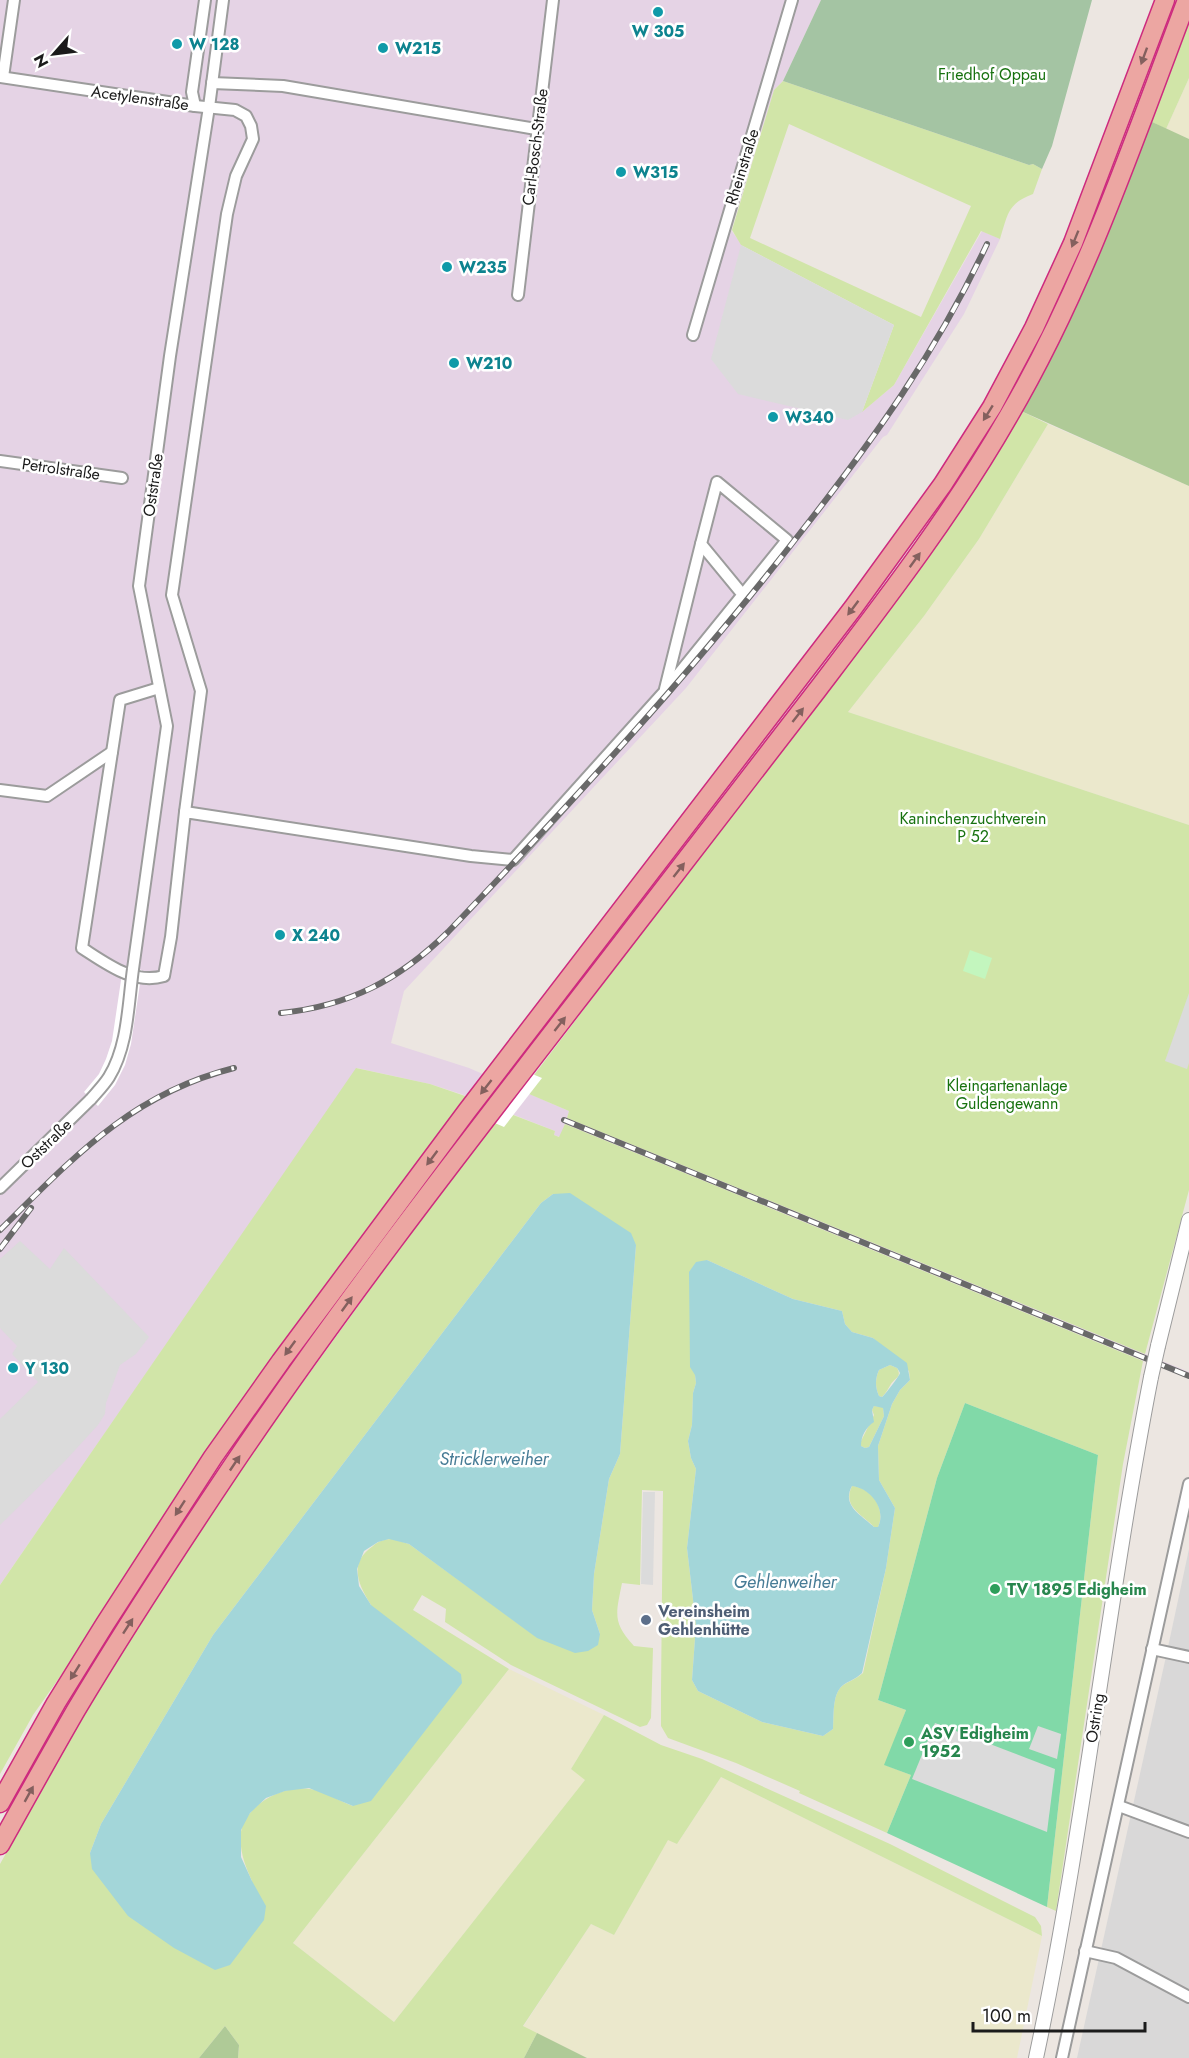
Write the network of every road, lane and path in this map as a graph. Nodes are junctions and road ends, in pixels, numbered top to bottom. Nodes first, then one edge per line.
1 (14, 0) edge
2 (205, 0) edge
3 (223, 0) edge
4 (553, 0) edge
5 (792, 0) edge
6 (1165, 0) edge
7 (1187, 0) edge
8 (2, 77) edge
9 (212, 83) junction
10 (195, 106) junction
11 (209, 107) junction
12 (536, 129) junction
13 (518, 295) dead end
14 (693, 335) dead end
15 (0, 460) edge
16 (122, 478) dead end
17 (701, 544) junction
18 (743, 595) junction
19 (159, 688) junction
20 (664, 693) junction
21 (112, 752) junction
22 (0, 790) edge
23 (185, 812) junction
24 (0, 1188) edge
25 (1189, 1221) edge
26 (1189, 1484) edge
27 (1152, 1649) junction
28 (1189, 1658) edge
29 (0, 1803) edge
30 (1119, 1806) junction
31 (1189, 1832) edge
32 (0, 1845) edge
33 (1085, 1951) junction
34 (1189, 1997) edge
35 (1036, 2058) edge
36 (1062, 2058) edge

1 - 8 street
2 - 10 street
3 - 9 street, Oststraße
4 - 12 street, Carl-Bosch-Straße
5 - 14 street, Rheinstraße
6 -> 29 highway
32 -> 7 highway
8 - 10 street, Acetylenstraße
9 - 11 street, Oststraße
9 - 12 street
10 - 11 street, Acetylenstraße
11 - 19 street, Oststraße
11 - 23 street, Acetylenstraße
12 - 13 street, Carl-Bosch-Straße
15 - 16 street, Petrolstraße
17 - 18 street
17 - 18 street
17 - 20 street
18 - 20 street
19 - 21 street
19 - 24 street, Oststraße, bridge
20 - 23 street
21 - 22 street
21 - 23 street
25 - 35 street, Ostring, bridge
26 - 27 street
27 - 28 street
27 - 30 street
30 - 31 street
30 - 33 street
33 - 34 street
33 - 36 street

